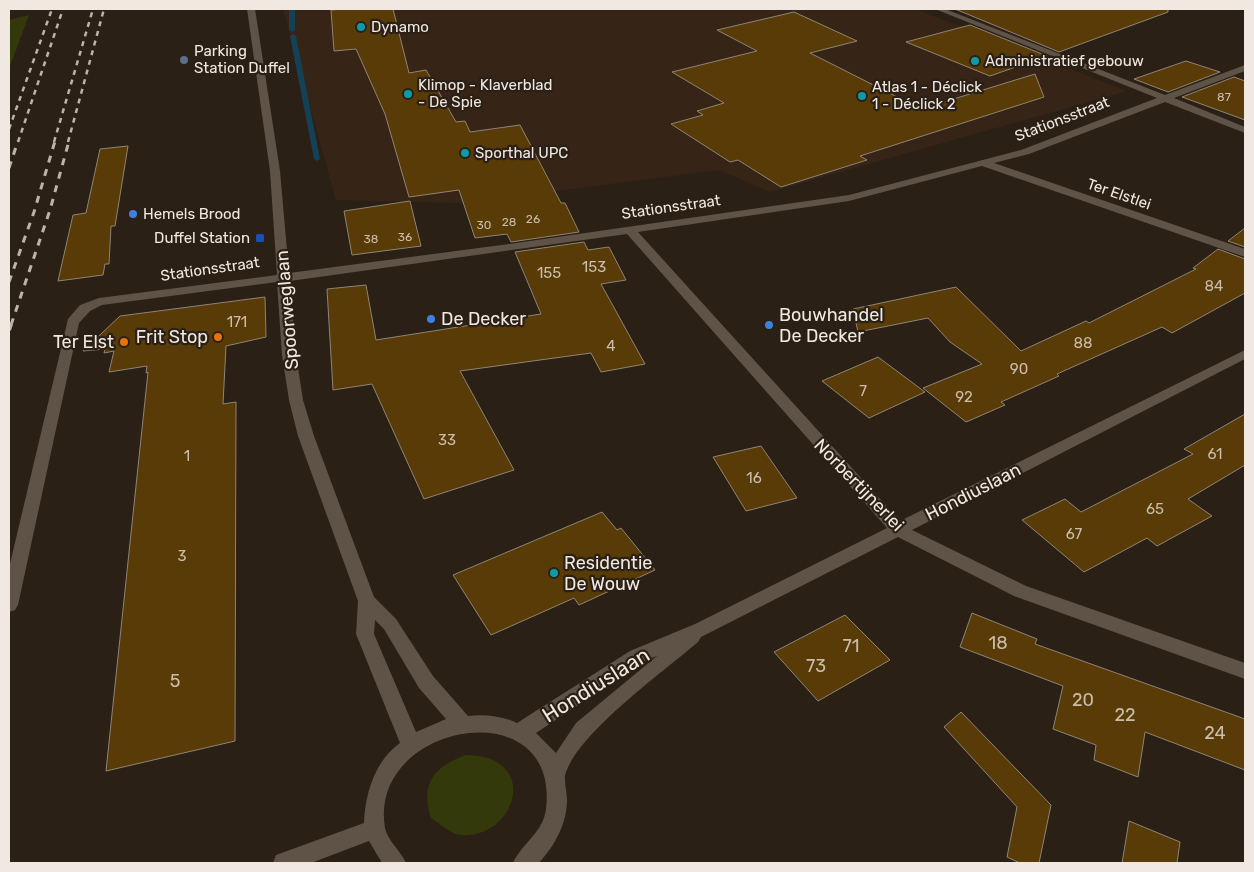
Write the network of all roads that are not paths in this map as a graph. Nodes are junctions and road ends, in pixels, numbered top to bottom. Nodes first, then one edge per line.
1 (251, 9) edge
2 (939, 9) edge
3 (1245, 68) edge
4 (1164, 97) junction
5 (1245, 130) edge
6 (983, 163) junction
7 (629, 229) junction
8 (1245, 253) edge
9 (284, 276) junction
10 (1245, 354) edge
11 (898, 530) junction
12 (367, 602) junction
13 (9, 605) edge
14 (701, 629) junction
15 (1245, 671) edge
16 (461, 722) junction
17 (520, 732) junction
18 (410, 745) junction
19 (555, 771) junction
20 (374, 829) junction
21 (284, 863) edge
22 (395, 863) edge
23 (524, 863) edge

1 - 9 street, Spoorweglaan
2 - 4 street
3 - 4 street, Stationsstraat
4 - 5 street
4 - 6 street, Stationsstraat
6 - 7 street, Stationsstraat
6 - 8 street, Ter Elstlei
7 - 9 street, Stationsstraat
7 - 11 street, Norbertijnerlei
9 - 12 street, Spoorweglaan
9 - 13 street, Stationsstraat
10 - 11 street, Hondiuslaan
11 - 14 street, Hondiuslaan
11 - 15 street, Norbertijnerlei
12 - 16 street, Spoorweglaan
12 - 18 street, Spoorweglaan
14 - 17 street, Hondiuslaan
14 - 19 street, Hondiuslaan
16 - 17 street, Hondiuslaan
16 - 18 street, Hondiuslaan
17 - 19 street, Hondiuslaan
18 - 20 street, Hondiuslaan
19 - 23 street, Hondiuslaan
20 - 21 street
20 - 22 street

